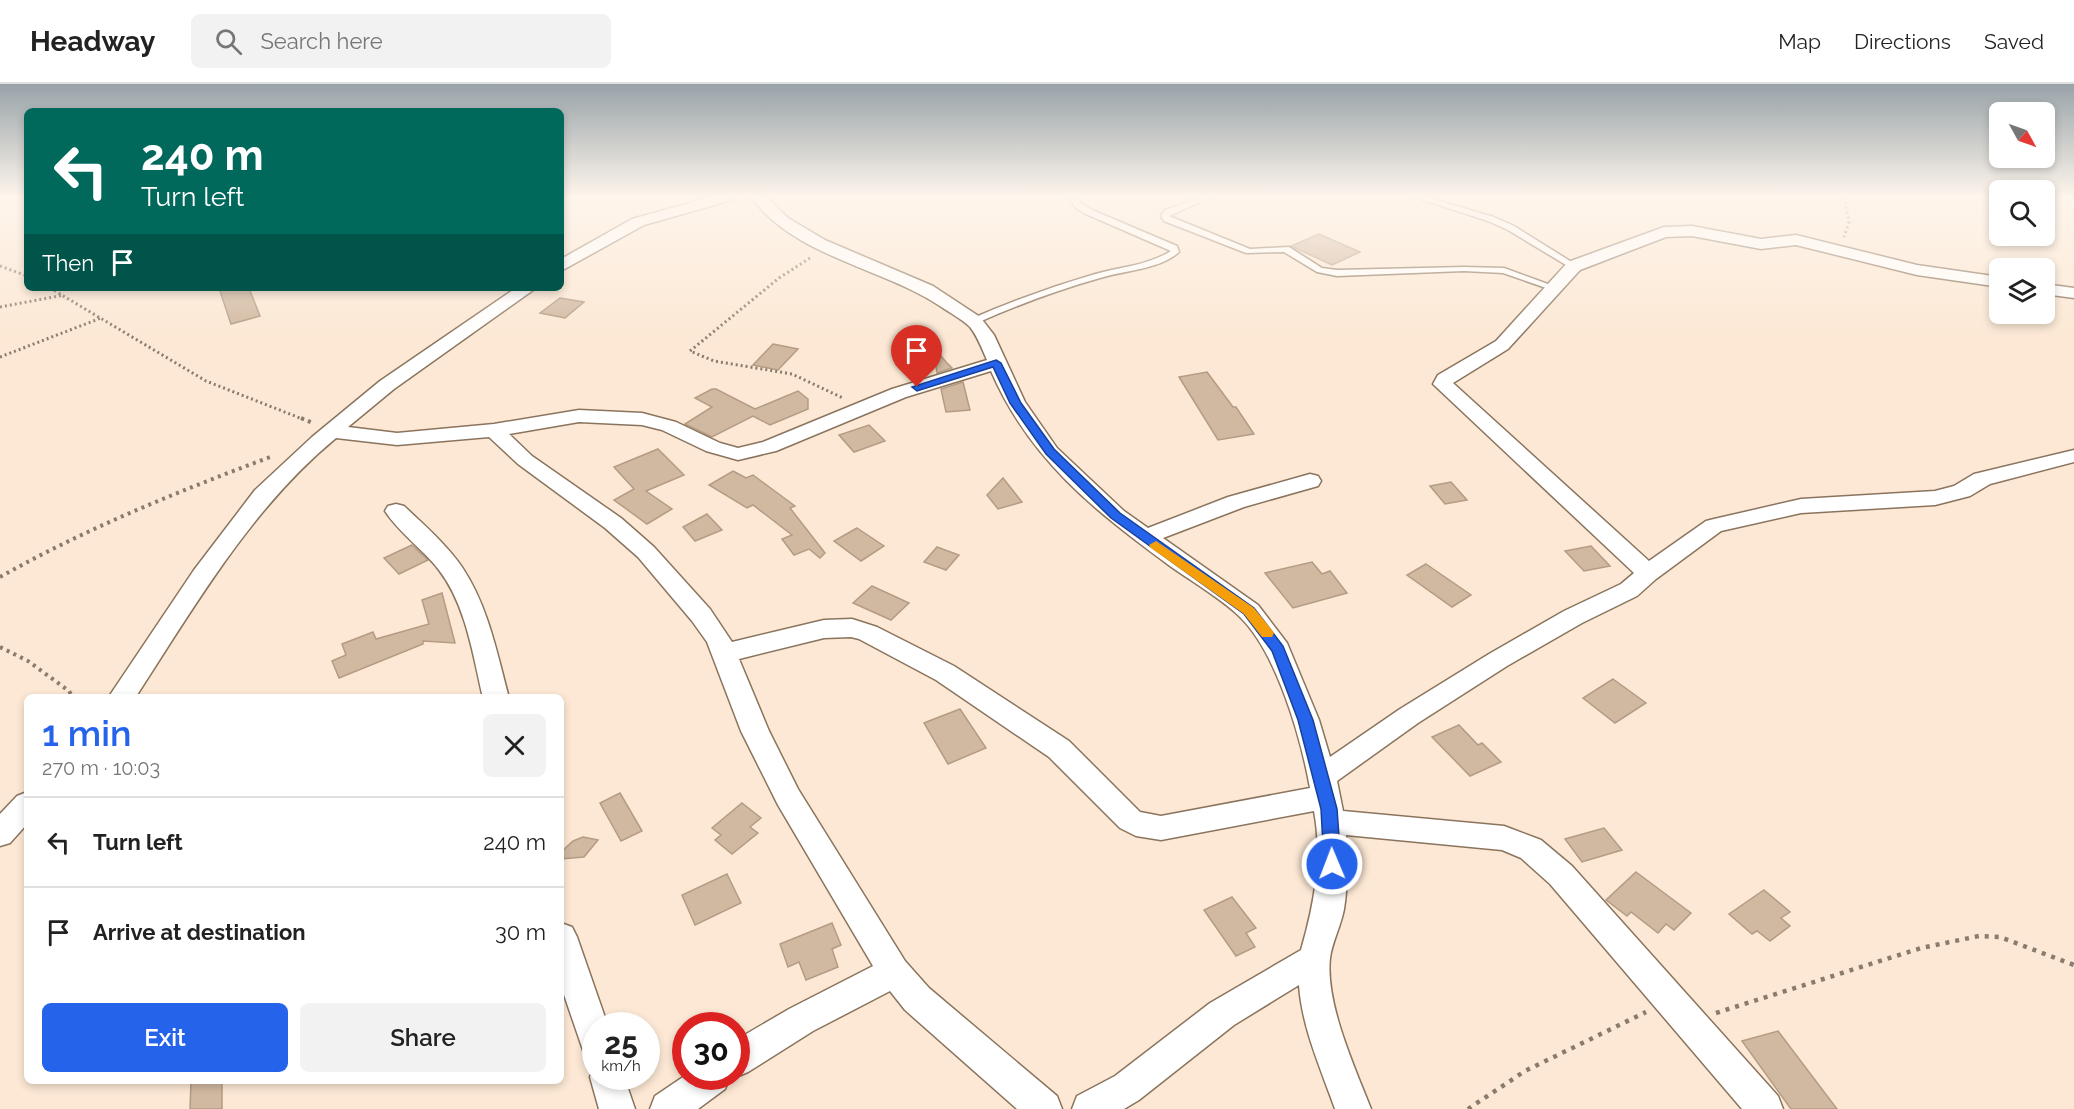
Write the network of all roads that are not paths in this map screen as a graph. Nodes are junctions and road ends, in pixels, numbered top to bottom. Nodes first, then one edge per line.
1 (598, 245) edge
2 (823, 245) edge
3 (1167, 245) edge
4 (1233, 245) edge
5 (1536, 245) edge
6 (1630, 245) edge
7 (1817, 245) edge
8 (564, 264) edge
9 (1574, 266) junction
10 (1989, 280) edge
11 (1552, 287) junction
12 (2055, 290) edge
13 (523, 291) edge
14 (2074, 293) edge
15 (974, 321) junction
16 (996, 363) junction
17 (494, 430) junction
18 (332, 431) junction
19 (2074, 456) edge
20 (1311, 481) dead end
21 (396, 511) dead end
22 (1145, 537) junction
23 (1648, 573) junction
24 (725, 653) junction
25 (124, 694) edge
26 (495, 694) edge
27 (1326, 799) junction
28 (24, 807) edge
29 (0, 834) edge
30 (564, 946) edge
31 (1314, 959) junction
32 (894, 972) junction
33 (586, 1012) edge
34 (750, 1051) edge
35 (611, 1090) edge
36 (694, 1090) edge
37 (617, 1109) edge
38 (668, 1109) edge
39 (1044, 1109) edge
40 (1090, 1109) edge
41 (1353, 1109) edge
42 (1765, 1109) edge

1 - 8 street
2 - 15 street
3 - 15 lane
4 - 11 lane
5 - 9 lane
6 - 9 street
7 - 10 street
9 - 11 street
11 - 23 street
12 - 14 street
13 - 18 street
15 - 16 street
16 - 17 street
16 - 22 street
17 - 18 street
17 - 24 street
18 - 25 street
19 - 23 street
20 - 22 street
21 - 26 street
22 - 27 street
23 - 27 street
24 - 27 street
24 - 32 street
27 - 31 street
27 - 42 street
28 - 29 street
30 - 33 street
31 - 40 street
31 - 41 street
32 - 34 street
32 - 39 street
35 - 37 street
36 - 38 street

